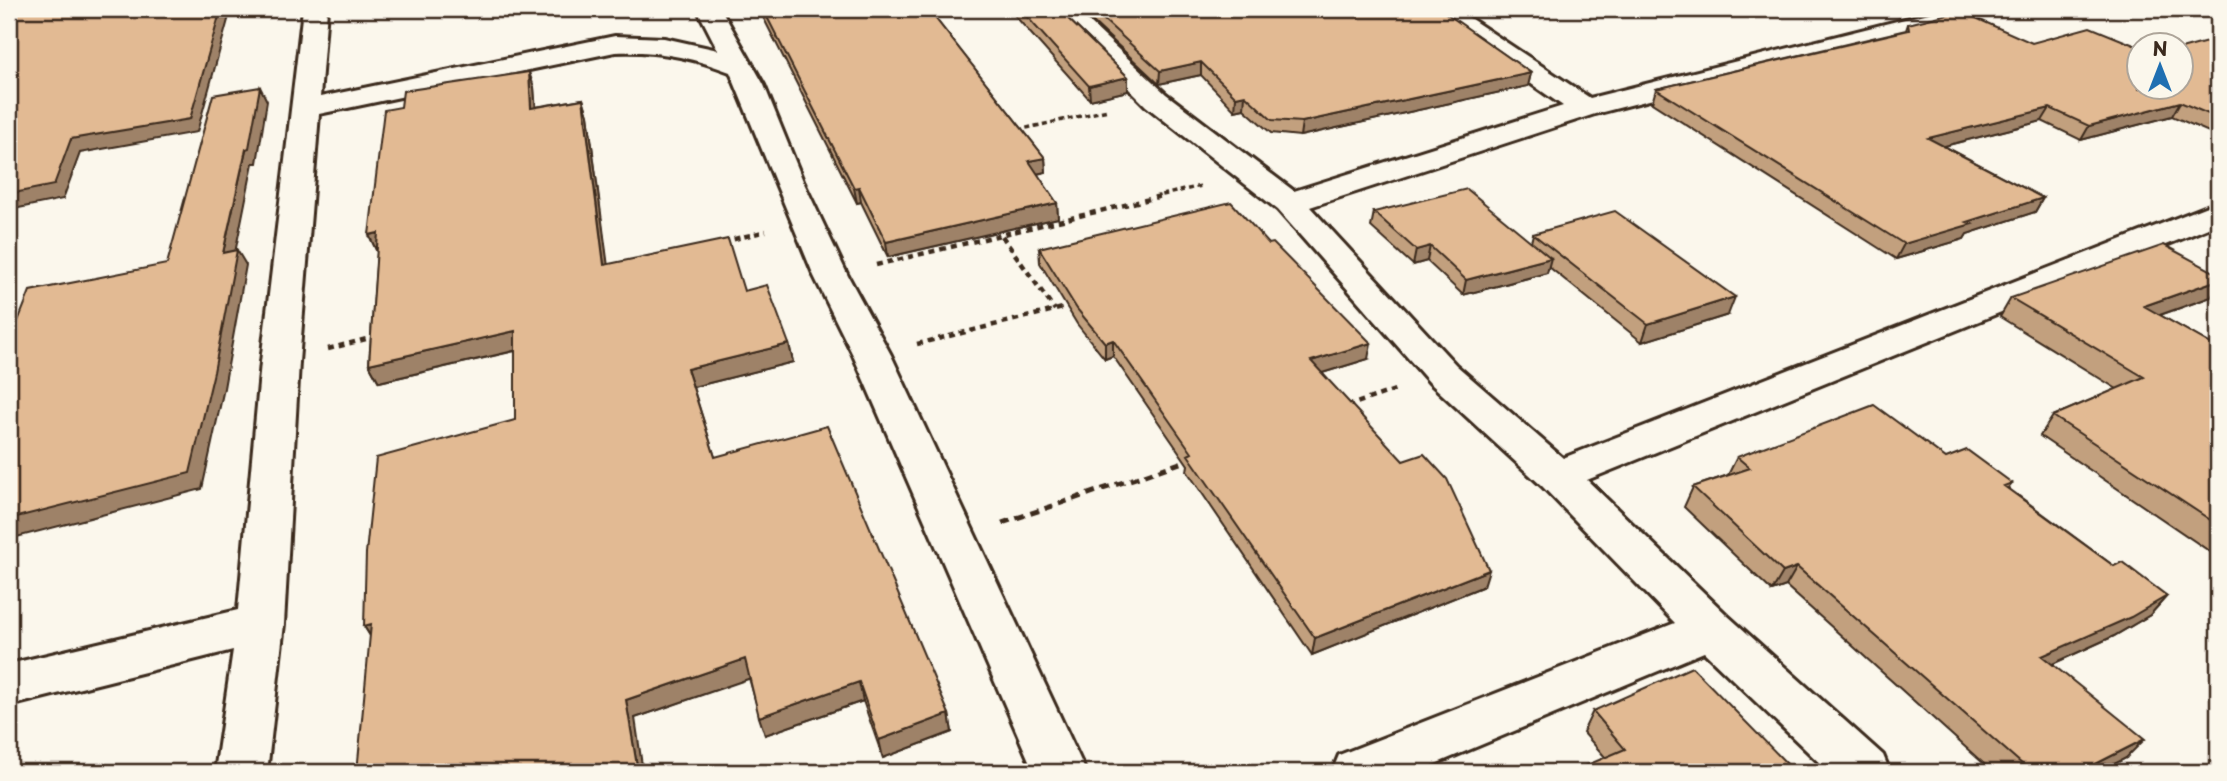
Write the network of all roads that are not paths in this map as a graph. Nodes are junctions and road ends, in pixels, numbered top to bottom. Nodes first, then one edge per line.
1 (315, 9) edge
2 (709, 9) edge
3 (1061, 9) edge
4 (1440, 9) edge
5 (1973, 9) edge
6 (740, 67) junction
7 (307, 108) junction
8 (1585, 108) junction
9 (1289, 203) junction
10 (2218, 213) edge
11 (1557, 476) junction
12 (260, 624) junction
13 (1712, 629) junction
14 (9, 685) edge
15 (240, 772) edge
16 (1060, 772) edge
17 (1358, 772) edge
18 (1864, 772) edge

1 - 7 street
2 - 6 street
3 - 9 street
4 - 8 street
5 - 8 street
6 - 7 street
6 - 16 street
7 - 12 street
8 - 9 street
9 - 11 street
10 - 11 street
11 - 13 street
12 - 14 street
12 - 15 street
13 - 17 street
13 - 18 street

